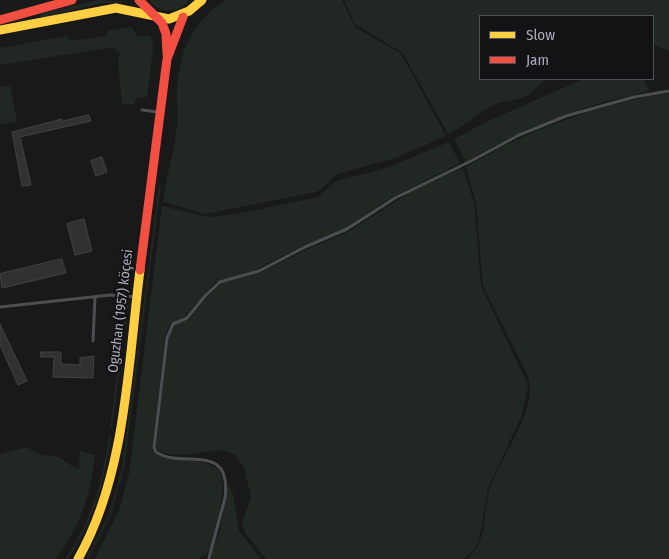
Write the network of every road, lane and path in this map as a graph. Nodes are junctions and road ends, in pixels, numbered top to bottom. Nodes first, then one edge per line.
1 (72, 0) edge
2 (139, 0) edge
3 (199, 2) edge
4 (150, 13) junction
5 (183, 16) junction
6 (0, 20) edge
7 (0, 30) edge
8 (168, 59) junction
9 (669, 90) edge
10 (142, 110) dead end
11 (161, 112) junction
12 (95, 297) junction
13 (137, 297) junction
14 (0, 306) edge
15 (93, 341) dead end
16 (209, 558) edge
17 (78, 559) edge

1 - 6 main road
2 - 4 main road, Oguzhan (1957) köçesi
3 - 5 main road
4 - 5 main road
4 - 7 main road
4 - 8 main road, Oguzhan (1957) köçesi
5 - 8 main road, Oguzhan (1957) köçesi
8 - 11 main road, Oguzhan (1957) köçesi
9 - 16 lane
10 - 11 lane
11 - 13 main road, Oguzhan (1957) köçesi
12 - 13 lane
12 - 14 lane
12 - 15 lane
13 - 17 main road, Oguzhan (1957) köçesi

